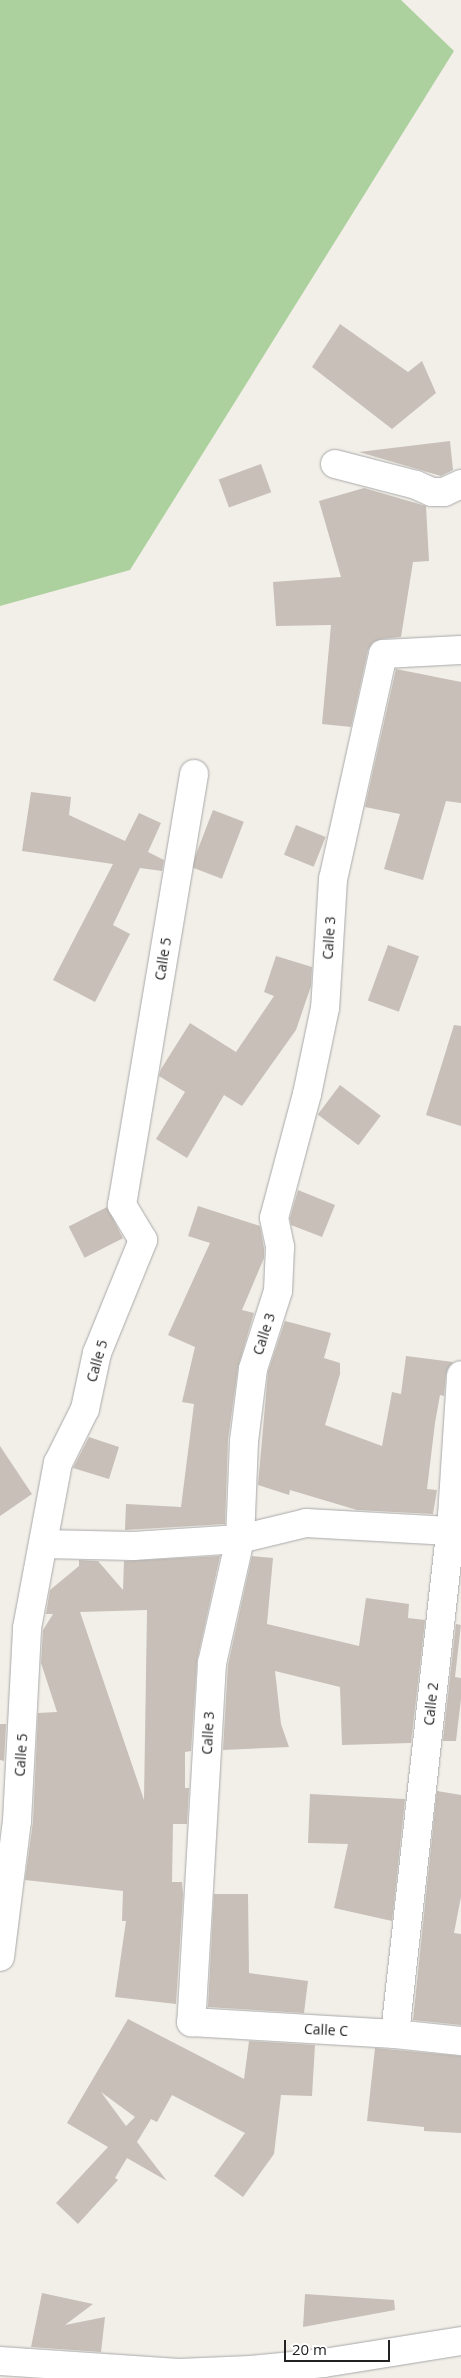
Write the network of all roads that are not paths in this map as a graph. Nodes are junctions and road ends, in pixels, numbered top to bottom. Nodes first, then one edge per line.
1 (335, 464) dead end
2 (461, 484) edge
3 (461, 650) edge
4 (194, 774) dead end
5 (461, 1375) edge
6 (454, 1520) edge
7 (240, 1539) junction
8 (43, 1544) junction
9 (7, 1841) edge
10 (0, 1957) edge
11 (191, 2022) joint
12 (395, 2034) junction
13 (461, 2041) edge
14 (461, 2341) edge
15 (0, 2361) edge

1 - 2 street
3 - 7 street, Calle 3
4 - 8 street, Calle 5
5 - 6 street, Calle 2
6 - 7 street
6 - 12 street, Calle 2
7 - 8 street
7 - 11 street, Calle 3
8 - 9 street, Calle 5
9 - 10 street, Calle 5
11 - 12 street, Calle C
12 - 13 street, Calle C
14 - 15 street

